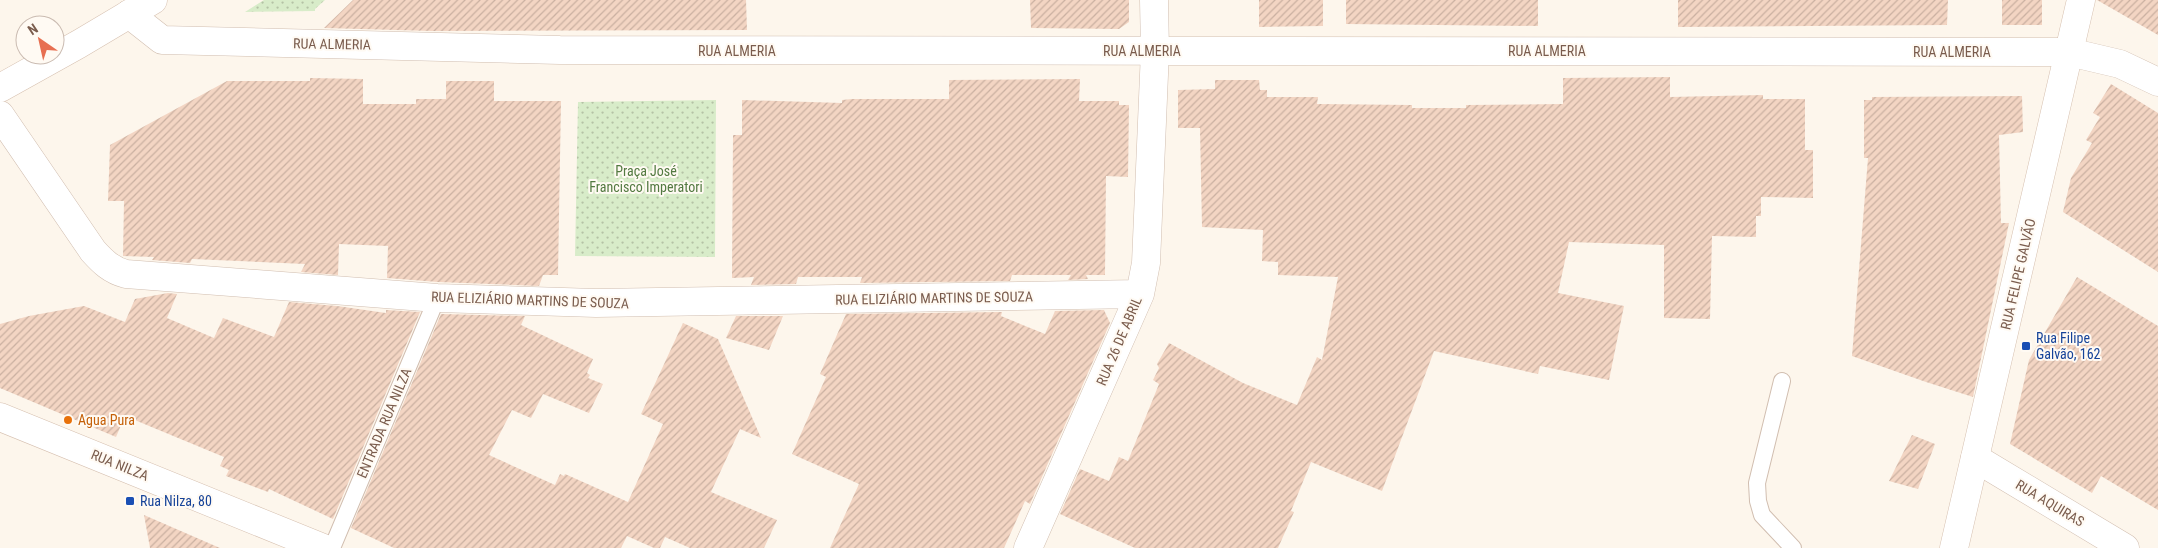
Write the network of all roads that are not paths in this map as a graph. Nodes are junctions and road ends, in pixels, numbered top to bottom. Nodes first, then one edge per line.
1 (152, 0) edge
2 (1154, 0) edge
3 (2081, 0) edge
4 (129, 14) junction
5 (1155, 51) junction
6 (2069, 52) junction
7 (2158, 82) edge
8 (0, 88) edge
9 (0, 115) edge
10 (1140, 294) junction
11 (437, 298) junction
12 (1782, 381) dead end
13 (0, 416) edge
14 (1975, 458) junction
15 (323, 548) edge
16 (332, 548) edge
17 (1028, 548) edge
18 (1793, 548) edge
19 (1954, 548) edge
20 (2125, 548) edge

1 - 4 street
2 - 5 street, RUA 26 DE ABRIL
3 - 6 street, RUA FELIPE GALVÃO
4 - 5 street, RUA ALMERIA
4 - 8 street
5 - 6 street, RUA ALMERIA
5 - 10 street, RUA 26 DE ABRIL
6 - 7 street, RUA ALMERIA
6 - 14 street, RUA FELIPE GALVÃO
9 - 11 street, RUA ELIZIÁRIO MARTINS DE SOUZA
10 - 11 street, RUA ELIZIÁRIO MARTINS DE SOUZA
10 - 17 street, RUA 26 DE ABRIL
11 - 16 lane, ENTRADA RUA NILZA
12 - 18 lane
13 - 15 street, RUA NILZA
14 - 19 street, RUA FELIPE GALVÃO
14 - 20 street, RUA AQUIRAS

